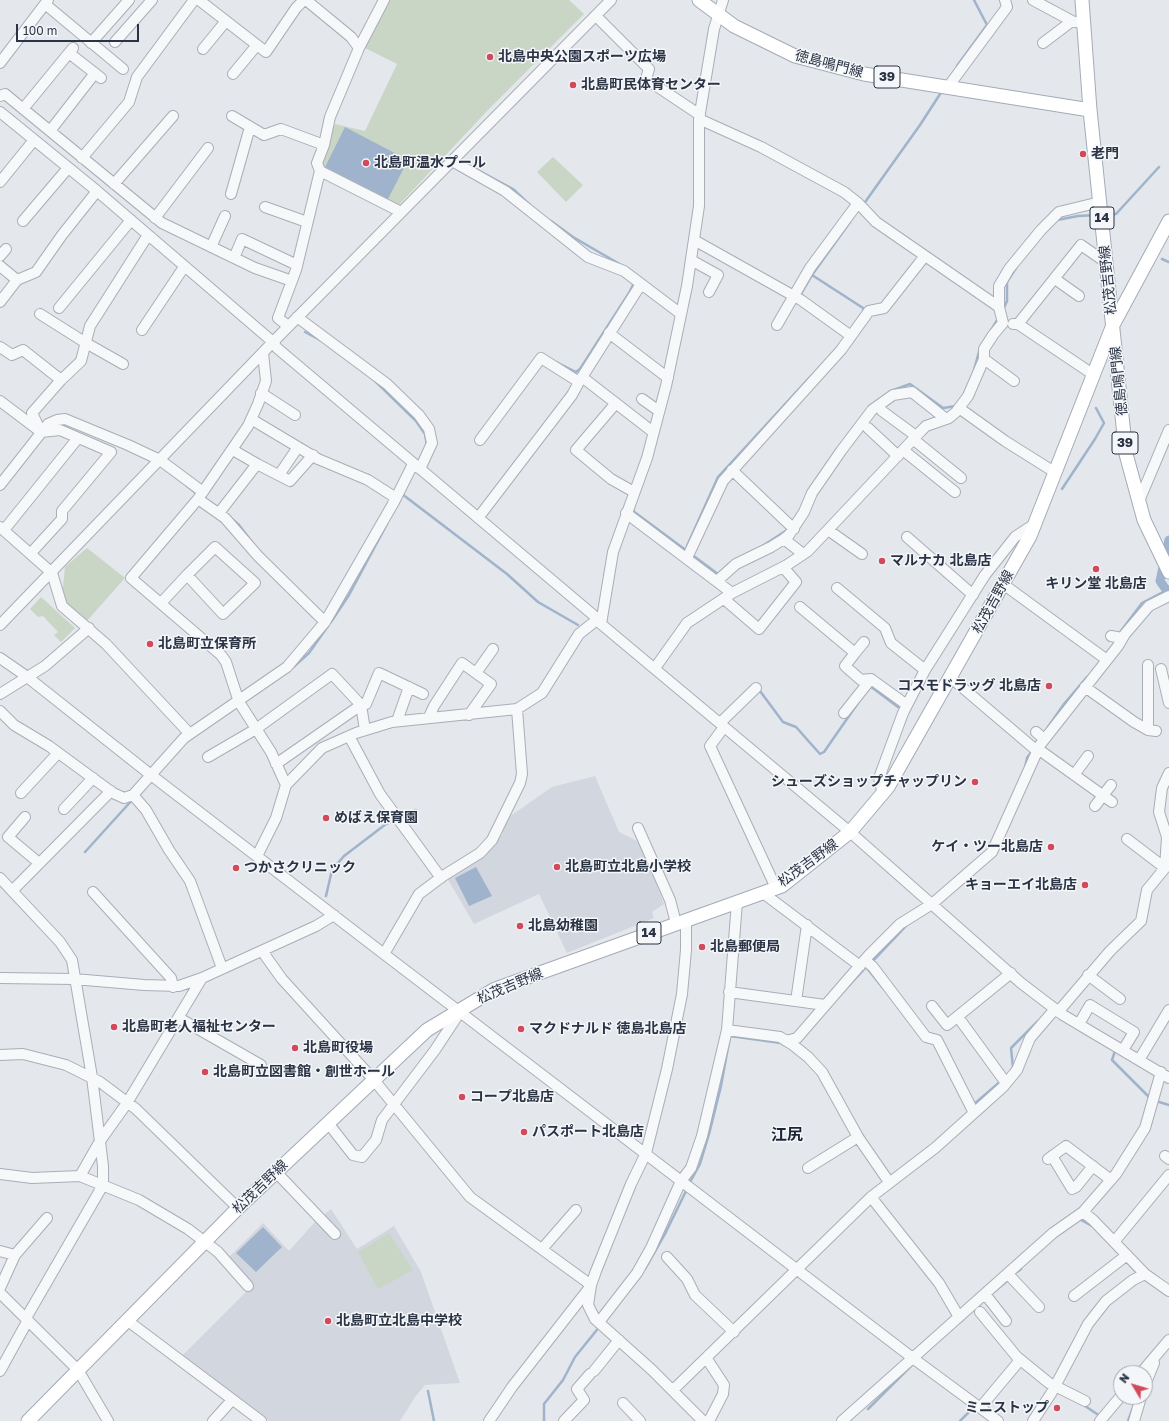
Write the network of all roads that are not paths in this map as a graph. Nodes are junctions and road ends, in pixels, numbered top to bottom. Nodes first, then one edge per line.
1 (129, 0) edge
2 (152, 0) edge
3 (194, 0) edge
4 (199, 0) edge
5 (305, 0) edge
6 (384, 0) edge
7 (612, 0) edge
8 (699, 0) edge
9 (723, 0) edge
10 (1005, 0) edge
11 (1034, 0) edge
12 (1082, 0) edge
13 (46, 2) edge
14 (718, 14) junction
15 (596, 16) junction
16 (226, 21) junction
17 (1078, 23) junction
18 (115, 42) dead end
19 (91, 43) junction
20 (1043, 43) dead end
21 (257, 45) junction
22 (359, 48) junction
23 (204, 49) dead end
24 (0, 63) edge
25 (124, 69) dead end
26 (233, 74) dead end
27 (948, 87) junction
28 (0, 96) edge
29 (23, 109) junction
30 (1090, 110) junction
31 (0, 112) edge
32 (173, 116) dead end
33 (232, 116) dead end
34 (699, 117) junction
35 (250, 127) junction
36 (50, 131) junction
37 (34, 140) junction
38 (324, 144) junction
39 (208, 148) dead end
40 (82, 158) junction
41 (452, 161) junction
42 (68, 168) junction
43 (4, 169) edge
44 (320, 171) junction
45 (0, 182) edge
46 (114, 184) junction
47 (97, 191) junction
48 (231, 194) dead end
49 (1100, 202) junction
50 (858, 203) junction
51 (265, 207) dead end
52 (401, 212) junction
53 (225, 216) dead end
54 (155, 218) junction
55 (130, 220) junction
56 (23, 221) dead end
57 (1169, 221) edge
58 (307, 222) junction
59 (148, 235) junction
60 (694, 240) junction
61 (211, 247) junction
62 (924, 257) junction
63 (234, 258) junction
64 (691, 260) junction
65 (1107, 263) junction
66 (297, 265) junction
67 (0, 266) edge
68 (184, 267) junction
69 (1055, 278) junction
70 (17, 280) junction
71 (292, 281) junction
72 (641, 284) junction
73 (709, 292) dead end
74 (1079, 296) dead end
75 (797, 297) junction
76 (0, 302) edge
77 (999, 307) junction
78 (59, 308) dead end
79 (40, 314) dead end
80 (681, 314) junction
81 (297, 317) junction
82 (1003, 323) junction
83 (1018, 324) junction
84 (777, 325) dead end
85 (1113, 325) junction
86 (288, 326) junction
87 (142, 330) dead end
88 (609, 333) junction
89 (851, 336) junction
90 (273, 342) junction
91 (86, 343) junction
92 (0, 347) edge
93 (263, 353) junction
94 (984, 359) junction
95 (123, 364) dead end
96 (1094, 375) junction
97 (668, 378) junction
98 (580, 379) junction
99 (61, 380) junction
100 (1014, 381) dead end
101 (262, 393) junction
102 (642, 399) dead end
103 (0, 401) edge
104 (616, 403) junction
105 (959, 408) junction
106 (659, 411) junction
107 (882, 411) dead end
108 (295, 415) dead end
109 (251, 419) junction
110 (946, 419) junction
111 (868, 428) dead end
112 (1169, 430) edge
113 (41, 432) junction
114 (653, 432) junction
115 (78, 438) junction
116 (915, 438) junction
117 (480, 440) dead end
118 (298, 447) junction
119 (233, 450) junction
120 (901, 453) junction
121 (313, 455) junction
122 (160, 460) junction
123 (257, 464) junction
124 (417, 467) junction
125 (732, 470) junction
126 (1056, 473) junction
127 (279, 475) junction
128 (0, 485) edge
129 (634, 492) junction
130 (200, 495) junction
131 (396, 498) junction
132 (1139, 501) junction
133 (221, 510) junction
134 (626, 513) junction
135 (478, 518) junction
136 (1036, 523) junction
137 (2, 528) edge
138 (794, 528) junction
139 (828, 530) junction
140 (907, 538) dead end
141 (784, 539) junction
142 (31, 554) junction
143 (803, 554) junction
144 (862, 554) dead end
145 (687, 558) junction
146 (783, 567) junction
147 (1168, 570) edge
148 (52, 573) junction
149 (187, 576) junction
150 (717, 582) junction
151 (1003, 584) junction
152 (837, 588) dead end
153 (973, 595) junction
154 (728, 596) junction
155 (1167, 597) edge
156 (160, 603) junction
157 (800, 607) dead end
158 (325, 622) junction
159 (599, 622) junction
160 (1, 624) edge
161 (89, 628) junction
162 (1111, 636) dead end
163 (1122, 638) junction
164 (864, 642) dead end
165 (493, 649) dead end
166 (855, 653) junction
167 (1103, 657) junction
168 (0, 658) edge
169 (1148, 665) dead end
170 (655, 668) junction
171 (1161, 669) dead end
172 (925, 670) junction
173 (476, 673) junction
174 (26, 676) junction
175 (950, 677) junction
176 (871, 678) junction
177 (409, 686) junction
178 (1085, 687) junction
179 (756, 688) dead end
180 (0, 694) edge
181 (423, 694) dead end
182 (239, 702) junction
183 (1169, 703) edge
184 (361, 705) junction
185 (907, 705) junction
186 (0, 710) edge
187 (517, 710) junction
188 (844, 713) dead end
189 (469, 715) junction
190 (429, 717) junction
191 (397, 721) junction
192 (722, 725) junction
193 (256, 729) junction
194 (366, 730) junction
195 (1036, 732) dead end
196 (189, 733) junction
197 (349, 736) junction
198 (1044, 739) junction
199 (1035, 748) junction
200 (58, 753) junction
201 (1088, 756) dead end
202 (208, 757) dead end
203 (276, 764) junction
204 (1169, 773) edge
205 (1074, 774) junction
206 (151, 775) junction
207 (93, 778) junction
208 (286, 785) junction
209 (1111, 785) dead end
210 (111, 791) junction
211 (21, 793) dead end
212 (133, 794) junction
213 (883, 794) junction
214 (1103, 796) junction
215 (1112, 802) dead end
216 (1095, 806) dead end
217 (64, 810) dead end
218 (25, 817) dead end
219 (638, 828) dead end
220 (850, 832) junction
221 (1127, 839) dead end
222 (257, 856) junction
223 (39, 863) junction
224 (1165, 868) junction
225 (0, 878) edge
226 (441, 878) junction
227 (776, 888) junction
228 (12, 890) junction
229 (93, 892) dead end
230 (762, 893) junction
231 (737, 902) junction
232 (932, 904) junction
233 (334, 915) junction
234 (681, 922) junction
235 (807, 925) junction
236 (262, 951) junction
237 (384, 954) junction
238 (863, 963) junction
239 (222, 968) junction
240 (1011, 974) junction
241 (1088, 975) junction
242 (0, 978) edge
243 (202, 978) junction
244 (74, 979) junction
245 (173, 987) junction
246 (729, 992) junction
247 (1120, 999) dead end
248 (796, 1001) junction
249 (825, 1005) junction
250 (932, 1006) dead end
251 (1057, 1010) junction
252 (459, 1011) junction
253 (1169, 1011) edge
254 (958, 1016) junction
255 (179, 1018) junction
256 (1079, 1024) junction
257 (727, 1030) junction
258 (786, 1041) junction
259 (1123, 1050) junction
260 (0, 1054) edge
261 (1139, 1060) junction
262 (261, 1065) dead end
263 (1165, 1075) edge
264 (92, 1078) junction
265 (374, 1079) junction
266 (1006, 1083) junction
267 (127, 1103) junction
268 (394, 1104) junction
269 (974, 1113) junction
270 (328, 1122) junction
271 (858, 1137) junction
272 (100, 1141) junction
273 (646, 1153) junction
274 (1093, 1166) junction
275 (808, 1168) dead end
276 (276, 1172) junction
277 (0, 1174) edge
278 (1169, 1175) edge
279 (80, 1176) junction
280 (1111, 1180) junction
281 (889, 1182) junction
282 (103, 1185) junction
283 (686, 1185) junction
284 (872, 1197) junction
285 (238, 1208) junction
286 (576, 1210) dead end
287 (1083, 1212) junction
288 (47, 1218) dead end
289 (335, 1234) dead end
290 (205, 1242) junction
291 (1114, 1242) junction
292 (542, 1249) junction
293 (0, 1251) edge
294 (15, 1255) junction
295 (1127, 1255) junction
296 (667, 1257) dead end
297 (797, 1269) junction
298 (1008, 1274) junction
299 (1144, 1274) junction
300 (591, 1285) junction
301 (248, 1286) dead end
302 (0, 1288) edge
303 (1169, 1291) edge
304 (0, 1293) edge
305 (1074, 1296) dead end
306 (987, 1297) junction
307 (1039, 1307) dead end
308 (980, 1312) dead end
309 (959, 1317) junction
310 (27, 1319) junction
311 (128, 1321) junction
312 (1006, 1321) dead end
313 (599, 1322) junction
314 (734, 1332) junction
315 (619, 1340) junction
316 (1169, 1340) edge
317 (1161, 1349) junction
318 (707, 1359) junction
319 (914, 1359) junction
320 (1020, 1360) junction
321 (1148, 1365) edge
322 (1153, 1367) edge
323 (78, 1370) junction
324 (0, 1371) edge
325 (1056, 1386) junction
326 (673, 1390) junction
327 (232, 1400) junction
328 (1085, 1401) dead end
329 (623, 1403) dead end
330 (1114, 1405) edge
331 (1139, 1405) edge
332 (977, 1406) junction
333 (1102, 1419) edge
334 (28, 1421) edge
335 (108, 1421) edge
336 (213, 1421) edge
337 (261, 1421) edge
338 (490, 1421) edge
339 (564, 1421) edge
340 (640, 1421) edge
341 (703, 1421) edge
342 (709, 1421) edge
343 (842, 1421) edge
344 (998, 1421) edge
345 (1033, 1421) edge
346 (1134, 1421) edge

1 - 19 street
2 - 18 street
3 - 40 street
4 - 16 street
5 - 21 street
5 - 22 street
6 - 22 street
7 - 15 street
8 - 14 main road, 徳島鳴門線 / 39
9 - 14 street
10 - 27 street
11 - 17 street
12 - 17 main road, 松茂吉野線 / 14
13 - 19 street
13 - 24 street
14 - 27 main road, 徳島鳴門線 / 39
14 - 34 street
15 - 34 street
15 - 41 street
16 - 21 street
16 - 23 street
17 - 20 street
17 - 30 main road, 松茂吉野線 / 14
19 - 25 street
21 - 26 street
22 - 38 street
27 - 30 main road, 徳島鳴門線 / 39
28 - 29 street
29 - 36 street
29 - 36 street
30 - 49 main road, 松茂吉野線 / 14
31 - 37 street
32 - 46 street
33 - 35 street
34 - 50 street
34 - 60 street
35 - 38 street
35 - 48 street
36 - 40 street
37 - 42 street
37 - 43 street
38 - 44 street
39 - 54 street
40 - 46 street
41 - 52 street
41 - 72 street
42 - 47 street
42 - 56 street
43 - 45 street
44 - 52 street
44 - 58 street
46 - 54 street
47 - 55 street
47 - 70 street
49 - 65 main road, 松茂吉野線 / 14
49 - 77 street
50 - 62 street
50 - 75 street
51 - 58 street
52 - 81 street
53 - 61 street
54 - 61 street
55 - 59 street
55 - 78 street
57 - 85 main road
58 - 66 street
59 - 68 street
59 - 91 street
60 - 64 street
60 - 75 street
61 - 63 street
62 - 77 street
62 - 89 street
63 - 66 street
63 - 71 street
64 - 73 street
64 - 80 street
65 - 69 street
65 - 85 main road, 松茂吉野線 / 14
66 - 71 street
67 - 70 street
68 - 87 street
68 - 90 street
69 - 74 street
69 - 83 street
70 - 76 street
71 - 86 street
72 - 80 street
72 - 88 street
75 - 84 street
75 - 89 street
77 - 82 street
79 - 91 street
80 - 97 street
81 - 86 street
81 - 124 street
82 - 83 street
82 - 94 street
83 - 96 street
85 - 96 main road, 松茂吉野線 / 14
85 - 132 main road, 徳島鳴門線 / 39
86 - 90 street
88 - 97 street
88 - 98 street
89 - 125 street
90 - 93 street
90 - 124 street
91 - 95 street
91 - 99 street
92 - 99 street
93 - 101 street
93 - 122 street
94 - 100 street
94 - 105 street
96 - 126 main road, 松茂吉野線 / 14
97 - 106 street
98 - 104 street
98 - 117 street
98 - 135 street
99 - 113 street
101 - 108 street
101 - 109 street
102 - 106 street
103 - 113 street
104 - 114 street
104 - 129 street
105 - 110 street
105 - 126 street
106 - 114 street
107 - 116 street
109 - 118 street
109 - 119 street
110 - 116 street
110 - 138 street
111 - 120 street
112 - 132 street
113 - 115 street
113 - 122 street
113 - 128 street
114 - 129 street
115 - 137 street
115 - 142 street
116 - 120 street
116 - 120 street
118 - 121 street
118 - 127 street
119 - 123 street
119 - 130 street
120 - 139 street
121 - 127 street
121 - 131 street
122 - 130 street
122 - 148 street
123 - 127 street
123 - 133 street
124 - 131 street
124 - 135 street
125 - 138 street
125 - 145 street
126 - 136 main road, 松茂吉野線 / 14
129 - 134 street
130 - 133 street
130 - 156 street
131 - 158 street
132 - 147 main road, 徳島鳴門線 / 39
133 - 158 street
134 - 145 street
134 - 159 street
135 - 159 street
136 - 151 main road, 松茂吉野線 / 14
136 - 153 street
137 - 142 street
138 - 141 street
139 - 143 street
139 - 144 street
140 - 153 street
141 - 143 street
141 - 150 street
142 - 148 street
143 - 146 street
145 - 150 street
146 - 154 street
146 - 154 street
148 - 160 street
148 - 161 street
149 - 149 street
149 - 156 street
150 - 154 street
151 - 167 street
151 - 175 main road, 松茂吉野線 / 14
152 - 172 street
153 - 172 street
154 - 170 street
155 - 163 street
156 - 182 street
157 - 166 street
158 - 182 street
159 - 170 street
159 - 187 street
161 - 174 street
161 - 196 street
162 - 163 street
163 - 167 street
164 - 166 street
165 - 173 street
166 - 176 street
167 - 178 street
168 - 174 street
169 - 178 street
170 - 192 street
171 - 183 street
172 - 185 street
173 - 189 street
173 - 190 street
174 - 180 street
174 - 206 street
175 - 199 street
175 - 213 main road, 松茂吉野線 / 14
176 - 185 street
176 - 188 street
177 - 181 street
177 - 184 street
177 - 191 street
178 - 198 street
179 - 192 street
182 - 193 street
182 - 196 street
184 - 193 street
184 - 194 street
184 - 203 street
185 - 213 street
186 - 200 street
187 - 189 street
187 - 226 street
189 - 190 street
190 - 191 street
191 - 194 street
192 - 220 street
192 - 227 street
193 - 202 street
193 - 203 street
194 - 197 street
195 - 198 street
196 - 206 street
197 - 208 street
197 - 226 street
198 - 199 street
199 - 205 street
199 - 232 street
200 - 207 street
200 - 211 street
201 - 205 street
203 - 208 street
204 - 224 street
205 - 214 street
206 - 212 street
206 - 222 street
207 - 210 street
207 - 217 street
208 - 222 street
209 - 214 street
210 - 212 street
210 - 223 street
212 - 239 street
213 - 220 main road, 松茂吉野線 / 14
214 - 215 street
214 - 216 street
218 - 223 street
219 - 234 street
220 - 227 main road, 松茂吉野線 / 14
220 - 232 street
221 - 224 street
222 - 233 street
223 - 228 street
224 - 241 street
225 - 228 street
226 - 237 street
227 - 230 main road, 松茂吉野線 / 14
228 - 244 street
229 - 245 street
230 - 231 main road, 松茂吉野線 / 14
230 - 235 street
231 - 234 main road, 松茂吉野線 / 14
231 - 246 street
232 - 238 street
232 - 240 street
233 - 236 street
233 - 237 street
234 - 252 main road, 松茂吉野線 / 14
234 - 273 street
235 - 238 street
235 - 248 street
236 - 239 street
236 - 265 street
237 - 252 street
238 - 249 street
238 - 269 street
239 - 243 street
240 - 251 street
240 - 254 street
241 - 247 street
241 - 251 street
242 - 244 street
243 - 245 street
243 - 255 street
244 - 245 street
244 - 264 street
246 - 248 street
246 - 257 street
248 - 249 street
249 - 258 street
250 - 254 street
251 - 256 street
251 - 266 street
252 - 265 main road, 松茂吉野線 / 14
252 - 268 street
252 - 273 street
253 - 261 street
254 - 266 street
255 - 262 street
255 - 267 street
256 - 259 street
256 - 259 street
257 - 258 street
257 - 283 street
258 - 271 street
259 - 261 street
260 - 264 street
261 - 263 street
263 - 280 street
264 - 267 street
264 - 272 street
265 - 268 street
265 - 270 main road, 松茂吉野線 / 14
266 - 269 street
267 - 272 street
267 - 285 street
268 - 270 street
268 - 292 street
269 - 281 street
270 - 276 main road, 松茂吉野線 / 14
271 - 275 street
271 - 281 street
272 - 279 street
272 - 282 street
273 - 283 street
273 - 300 street
274 - 274 street
274 - 280 street
276 - 285 main road, 松茂吉野線 / 14
276 - 289 street
277 - 279 street
278 - 291 street
279 - 282 street
280 - 287 street
281 - 284 street
282 - 290 street
282 - 310 street
283 - 297 street
283 - 313 street
284 - 297 street
284 - 309 street
285 - 290 main road, 松茂吉野線 / 14
286 - 292 street
287 - 291 street
287 - 298 street
288 - 294 street
290 - 301 street
290 - 311 main road, 松茂吉野線 / 14
291 - 295 street
292 - 300 street
293 - 294 street
294 - 302 street
295 - 299 street
295 - 305 street
296 - 314 street
297 - 314 street
297 - 319 street
298 - 306 street
298 - 307 street
299 - 303 street
299 - 325 street
300 - 313 street
300 - 338 street
304 - 310 street
306 - 309 street
306 - 312 street
308 - 320 street
309 - 319 street
310 - 323 street
310 - 324 street
311 - 323 main road, 松茂吉野線 / 14
311 - 327 street
313 - 315 street
314 - 318 street
315 - 326 street
315 - 339 street
316 - 317 street
317 - 321 street
317 - 322 street
318 - 326 street
318 - 342 street
319 - 332 street
319 - 343 street
320 - 325 street
320 - 332 street
323 - 334 main road, 松茂吉野線 / 14
323 - 335 street
325 - 328 street
325 - 345 street
326 - 341 street
327 - 336 street
327 - 337 street
329 - 340 street
330 - 333 street
331 - 346 street
332 - 344 street

